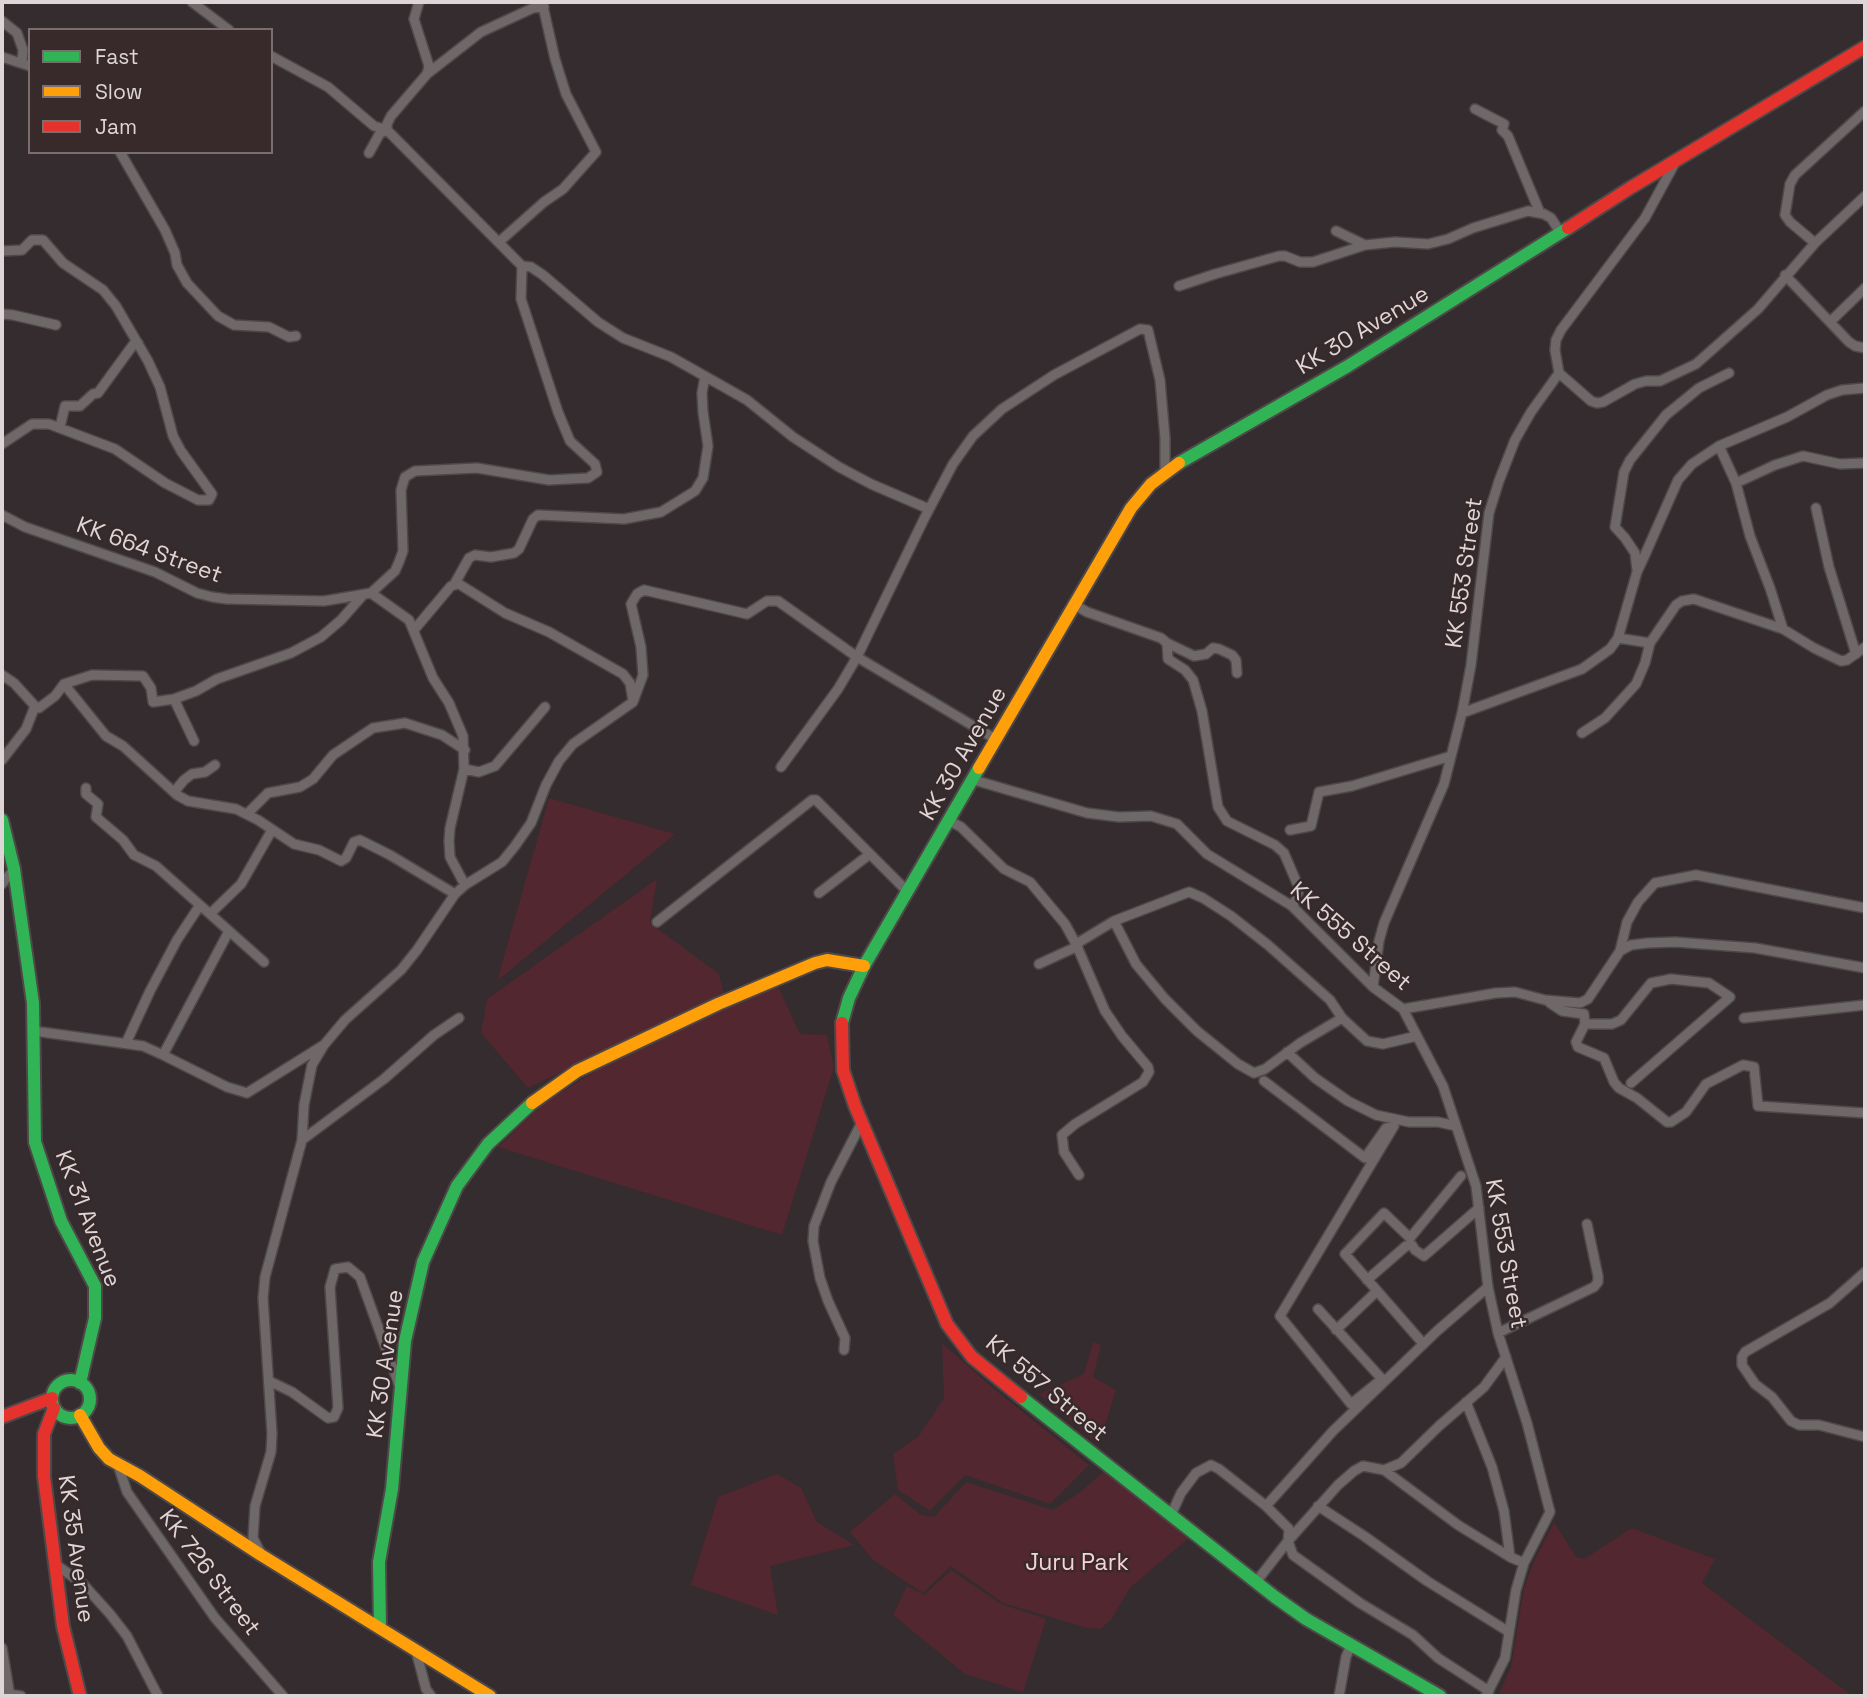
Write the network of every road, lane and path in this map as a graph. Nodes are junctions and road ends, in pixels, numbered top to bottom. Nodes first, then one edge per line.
1 (192, 2) edge
2 (419, 2) edge
3 (543, 4) edge
4 (2, 21) edge
5 (226, 28) edge
6 (1865, 47) edge
7 (2, 57) edge
8 (273, 57) edge
9 (26, 64) edge
10 (427, 74) junction
11 (1475, 109) dead end
12 (1865, 111) edge
13 (387, 130) junction
14 (369, 153) dead end
15 (121, 154) edge
16 (1677, 160) junction
17 (1865, 196) edge
18 (1540, 213) junction
19 (1336, 231) dead end
20 (1560, 232) junction
21 (499, 242) junction
22 (1815, 243) junction
23 (1365, 245) junction
24 (2, 251) edge
25 (522, 266) junction
26 (1785, 275) junction
27 (1179, 286) dead end
28 (1865, 288) edge
29 (2, 314) edge
30 (1830, 322) junction
31 (55, 325) dead end
32 (296, 336) dead end
33 (138, 343) junction
34 (1865, 348) edge
35 (1559, 373) junction
36 (1730, 373) dead end
37 (705, 376) junction
38 (1865, 388) edge
39 (60, 427) junction
40 (2, 443) edge
41 (1719, 446) junction
42 (1865, 463) edge
43 (1165, 472) junction
44 (1736, 483) junction
45 (1816, 508) dead end
46 (929, 509) junction
47 (2, 515) edge
48 (1637, 572) junction
49 (455, 583) junction
50 (367, 594) junction
51 (1073, 604) junction
52 (1783, 629) junction
53 (414, 630) junction
54 (1618, 638) junction
55 (1167, 643) junction
56 (1650, 643) junction
57 (1865, 648) edge
58 (1856, 654) junction
59 (857, 657) junction
60 (1237, 673) dead end
61 (2, 675) edge
62 (64, 684) junction
63 (174, 699) junction
64 (633, 702) junction
65 (35, 706) junction
66 (545, 707) dead end
67 (1462, 713) junction
68 (1582, 733) dead end
69 (997, 740) junction
70 (194, 741) dead end
71 (465, 750) junction
72 (1451, 756) junction
73 (2, 760) edge
74 (215, 765) dead end
75 (781, 767) dead end
76 (464, 769) junction
77 (974, 779) junction
78 (86, 788) dead end
79 (174, 792) junction
80 (247, 814) junction
81 (2, 820) edge
82 (950, 821) junction
83 (272, 830) junction
84 (1290, 830) dead end
85 (870, 854) junction
86 (14, 869) junction
87 (2, 884) edge
88 (465, 885) junction
89 (907, 891) junction
90 (819, 893) dead end
91 (455, 894) junction
92 (201, 905) junction
93 (1292, 906) junction
94 (1865, 908) edge
95 (210, 914) junction
96 (1114, 921) junction
97 (657, 922) dead end
98 (229, 931) junction
99 (1077, 945) junction
100 (1620, 951) junction
101 (264, 962) dead end
102 (1039, 964) dead end
103 (864, 966) junction
104 (1865, 968) edge
105 (1373, 987) junction
106 (1545, 1000) junction
107 (1865, 1005) edge
108 (1404, 1009) junction
109 (1342, 1017) junction
110 (460, 1018) dead end
111 (1744, 1018) dead end
112 (1585, 1024) junction
113 (34, 1031) junction
114 (1418, 1036) junction
115 (126, 1043) junction
116 (324, 1045) junction
117 (1287, 1052) junction
118 (163, 1055) junction
119 (1264, 1081) dead end
120 (1631, 1083) dead end
121 (1865, 1113) edge
122 (862, 1122) junction
123 (1456, 1126) junction
124 (302, 1140) junction
125 (1079, 1175) dead end
126 (1461, 1176) dead end
127 (1479, 1208) junction
128 (1587, 1224) dead end
129 (1865, 1272) edge
130 (1367, 1280) junction
131 (1488, 1287) junction
132 (1377, 1291) junction
133 (1318, 1309) dead end
134 (1336, 1330) junction
135 (1498, 1333) junction
136 (1420, 1340) dead end
137 (844, 1350) dead end
138 (1506, 1357) junction
139 (269, 1381) junction
140 (80, 1383) junction
141 (402, 1393) junction
142 (1466, 1402) junction
143 (53, 1403) junction
144 (80, 1415) junction
145 (2, 1417) edge
146 (1865, 1437) edge
147 (118, 1465) junction
148 (1384, 1470) junction
149 (1266, 1506) junction
150 (1318, 1506) junction
151 (1171, 1516) junction
152 (1288, 1541) junction
153 (261, 1555) junction
154 (1510, 1557) junction
155 (1524, 1563) junction
156 (55, 1564) junction
157 (1256, 1582) junction
158 (380, 1627) junction
159 (1510, 1632) junction
160 (1351, 1645) junction
161 (2, 1648) edge
162 (416, 1651) junction
163 (1488, 1694) edge
164 (7, 1695) edge
165 (21, 1696) edge
166 (80, 1696) edge
167 (158, 1696) edge
168 (283, 1696) edge
169 (431, 1696) edge
170 (491, 1696) edge
171 (1339, 1696) edge
172 (1440, 1696) edge

1 - 5 street
2 - 10 street
3 - 10 street
3 - 21 street
4 - 9 street
6 - 16 main road, KK 30 Avenue
7 - 9 street
8 - 13 street
10 - 13 street
11 - 18 street
12 - 22 street
13 - 14 street
13 - 21 street
15 - 32 street
16 - 20 main road, KK 30 Avenue
16 - 35 street
17 - 22 street
18 - 20 street
18 - 23 street
19 - 23 street
20 - 43 main road, KK 30 Avenue
21 - 25 street
22 - 26 street
23 - 27 street
24 - 33 street
25 - 37 street
25 - 50 street
26 - 30 street
26 - 35 street
28 - 30 street
29 - 31 street
30 - 34 street
33 - 39 street
33 - 39 street
35 - 67 street, KK 553 Street
36 - 48 street
37 - 46 street
37 - 49 street
38 - 41 street
39 - 40 street
41 - 44 street
41 - 48 street
42 - 44 street
43 - 46 street
43 - 51 main road, KK 30 Avenue
44 - 52 street
45 - 58 street
46 - 59 street
47 - 50 street, KK 664 Street
48 - 54 street
49 - 53 street
49 - 64 street
50 - 53 street
50 - 63 street
51 - 55 street
51 - 69 main road, KK 30 Avenue
52 - 56 street
52 - 58 street
53 - 71 street
54 - 56 street
54 - 67 street
55 - 60 street
55 - 93 street
56 - 68 street
57 - 58 street
59 - 64 street
59 - 69 street
59 - 75 street
61 - 65 street
62 - 63 street
62 - 65 street
62 - 79 street
63 - 70 street
64 - 88 street
65 - 73 street
66 - 76 street
67 - 72 street, KK 553 Street
69 - 77 main road, KK 30 Avenue
71 - 76 street
71 - 80 street
72 - 84 street
72 - 105 street, KK 553 Street
74 - 79 street
76 - 88 street
77 - 82 main road, KK 30 Avenue
77 - 93 street, KK 555 Street
78 - 92 street
79 - 80 street
80 - 83 street
81 - 86 main road, KK 31 Avenue
82 - 89 main road, KK 30 Avenue
82 - 99 street
83 - 91 street
83 - 95 street
85 - 89 street
85 - 90 street
85 - 97 street
86 - 87 street
86 - 113 main road, KK 31 Avenue
88 - 91 street
89 - 103 main road, KK 30 Avenue
91 - 116 street
92 - 95 street
92 - 115 street
93 - 105 street, KK 555 Street
94 - 100 street
95 - 98 street
96 - 99 street
96 - 109 street
96 - 117 street
98 - 101 street
98 - 118 street
99 - 102 street
99 - 125 street
100 - 104 street
100 - 106 street, KK 555 Street
103 - 122 main road, KK 557 Street
103 - 141 main road, KK 30 Avenue
105 - 108 street, KK 555 Street
106 - 108 street, KK 555 Street
106 - 112 street
107 - 111 street
108 - 114 street, KK 553 Street
109 - 114 street
109 - 117 street
110 - 124 street
112 - 120 street
112 - 121 street
113 - 115 street
113 - 140 main road, KK 31 Avenue
114 - 123 street, KK 553 Street
115 - 118 street
116 - 118 street
116 - 124 street
117 - 123 street
119 - 134 street
122 - 137 street
122 - 151 main road, KK 557 Street
123 - 127 street, KK 553 Street
124 - 139 street
126 - 130 street
127 - 130 street
127 - 131 street, KK 553 Street
128 - 135 street
129 - 146 street
130 - 132 street
131 - 135 street, KK 553 Street
131 - 149 street
132 - 134 street
132 - 136 street
133 - 134 street
135 - 138 street, KK 553 Street
138 - 142 street
138 - 155 street, KK 553 Street
139 - 141 street
139 - 153 street
140 - 143 main road
140 - 144 main road
141 - 158 main road, KK 30 Avenue
142 - 148 street
142 - 154 street
143 - 144 main road
143 - 145 main road
143 - 156 main road, KK 35 Avenue
144 - 147 main road
147 - 153 main road
147 - 168 street, KK 726 Street
148 - 150 street
148 - 154 street
149 - 151 street
149 - 152 street
150 - 152 street
150 - 159 street
151 - 157 main road, KK 557 Street
152 - 157 street
152 - 163 street
153 - 158 main road
154 - 155 street
155 - 159 street
156 - 166 main road, KK 35 Avenue
156 - 167 street
157 - 160 main road, KK 557 Street
158 - 162 main road
159 - 163 street
160 - 171 street
160 - 172 main road, KK 557 Street
161 - 164 street
162 - 169 street
162 - 170 main road
164 - 165 street

